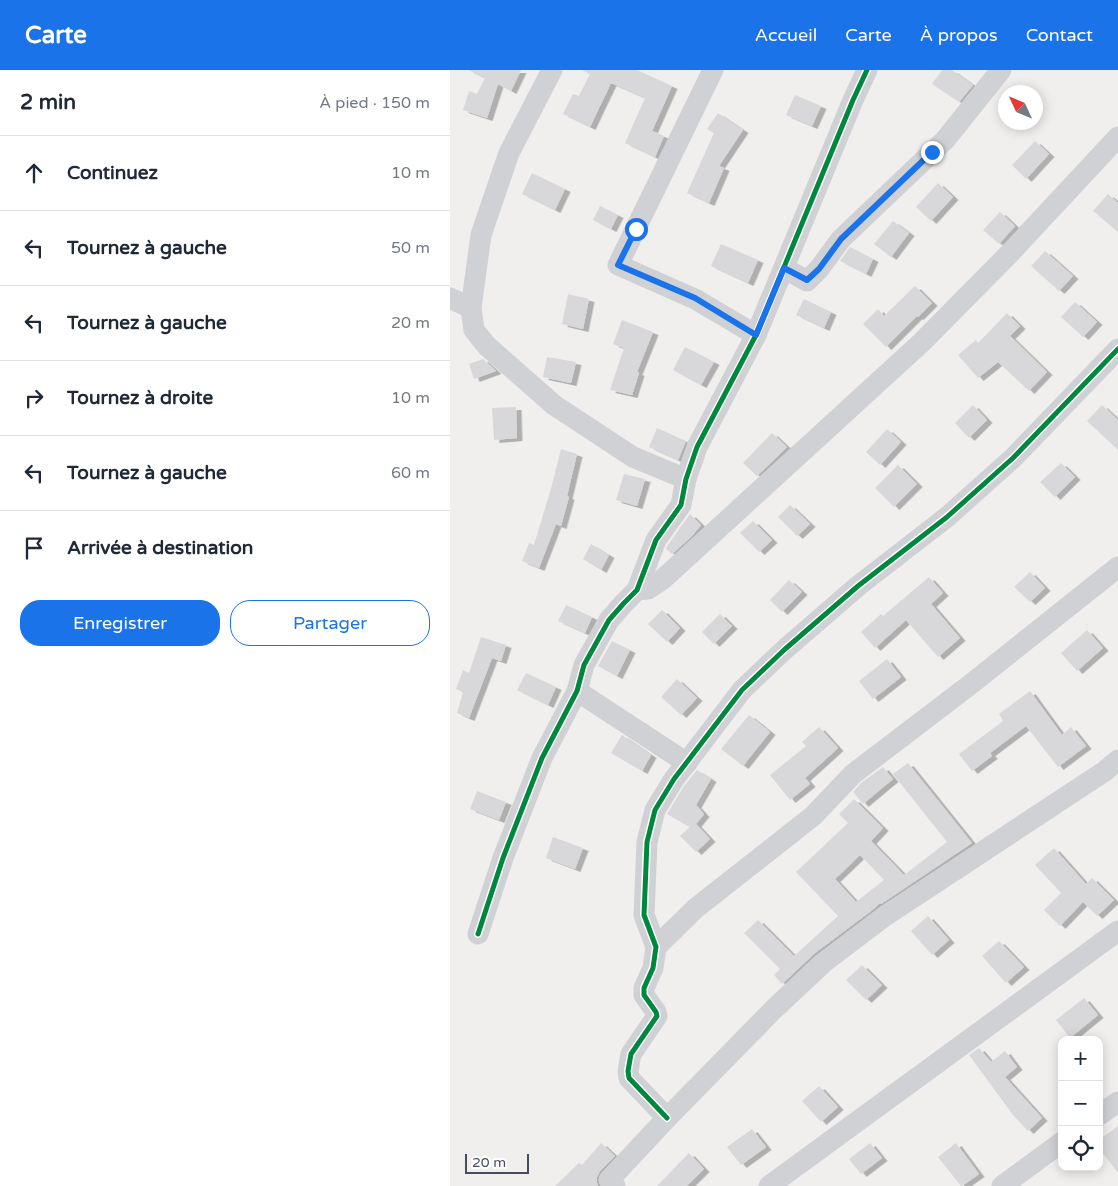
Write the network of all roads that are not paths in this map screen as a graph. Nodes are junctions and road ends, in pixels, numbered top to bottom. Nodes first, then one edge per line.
1 (552, 70) edge
2 (713, 70) edge
3 (867, 70) edge
4 (1001, 70) edge
5 (1118, 137) edge
6 (784, 268) junction
7 (450, 298) edge
8 (470, 308) junction
9 (756, 335) junction
10 (1118, 349) edge
11 (686, 479) junction
12 (1118, 567) edge
13 (637, 590) junction
14 (577, 691) junction
15 (1118, 760) edge
16 (686, 763) junction
17 (1118, 931) edge
18 (478, 934) dead end
19 (656, 947) junction
20 (1118, 1102) edge
21 (1103, 1112) edge
22 (667, 1118) junction
23 (1058, 1145) edge
24 (615, 1186) edge
25 (769, 1186) edge
26 (1002, 1186) edge

1 - 8 street
2 - 9 street
3 - 6 street
4 - 6 street
5 - 13 street
6 - 9 street
7 - 8 street
8 - 11 street
9 - 11 street
10 - 16 street
11 - 13 street
12 - 19 street
13 - 14 street
14 - 16 street
14 - 18 street
15 - 22 street
16 - 19 street
17 - 25 street
19 - 22 street
20 - 21 street
22 - 24 street
23 - 26 street

